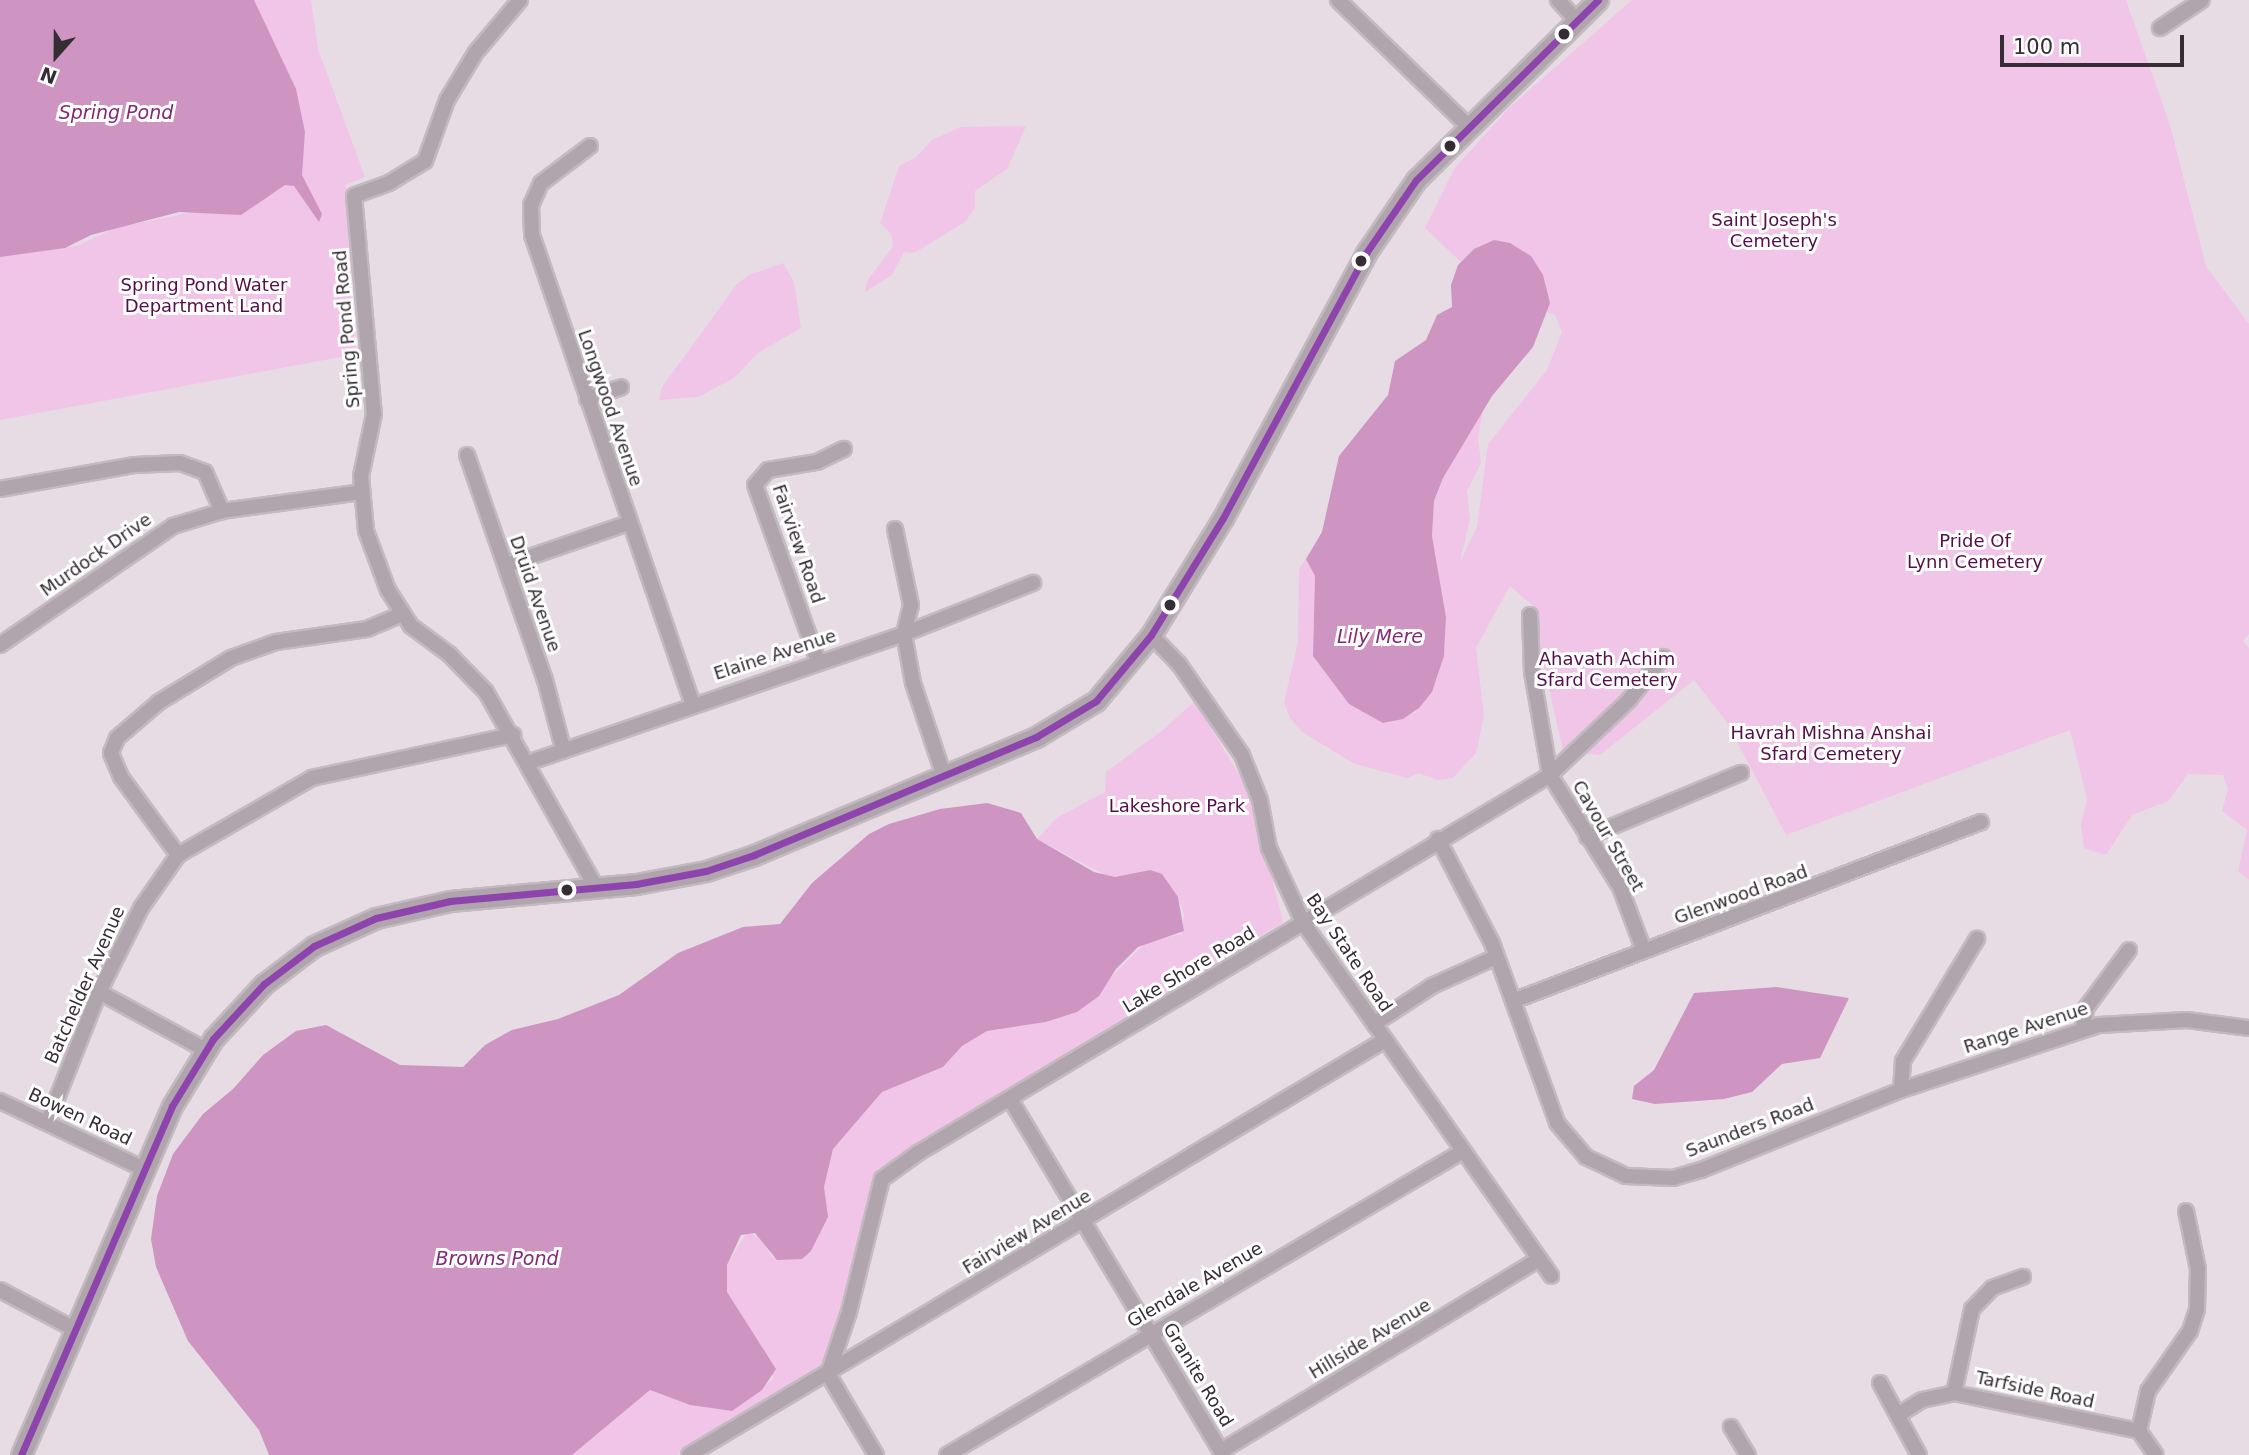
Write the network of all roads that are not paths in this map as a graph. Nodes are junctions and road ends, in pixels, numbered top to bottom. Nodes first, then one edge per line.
1 (520, 0) edge
2 (1338, 0) edge
3 (1558, 0) edge
4 (1598, 0) edge
5 (2202, 0) edge
6 (1577, 21) junction
7 (2161, 28) dead end
8 (1467, 125) junction
9 (590, 146) dead end
10 (621, 387) dead end
11 (587, 399) junction
12 (844, 449) dead end
13 (467, 455) dead end
14 (0, 489) edge
15 (362, 492) junction
16 (222, 511) junction
17 (629, 523) junction
18 (895, 529) dead end
19 (506, 565) junction
20 (1033, 583) dead end
21 (403, 614) junction
22 (1530, 615) dead end
23 (905, 634) junction
24 (1151, 635) junction
25 (0, 645) edge
26 (1663, 657) dead end
27 (818, 661) junction
28 (692, 703) junction
29 (513, 735) junction
30 (563, 748) junction
31 (530, 762) junction
32 (943, 773) junction
33 (1741, 773) dead end
34 (1550, 775) junction
35 (1981, 822) dead end
36 (1587, 837) junction
37 (1438, 839) junction
38 (178, 855) junction
39 (596, 887) junction
40 (1304, 923) junction
41 (1977, 939) dead end
42 (2129, 950) dead end
43 (1644, 951) junction
44 (1496, 957) junction
45 (99, 992) junction
46 (1513, 1001) junction
47 (1374, 1024) junction
48 (2083, 1028) junction
49 (2249, 1028) edge
50 (1385, 1040) junction
51 (206, 1050) junction
52 (1901, 1090) junction
53 (1010, 1099) junction
54 (0, 1101) edge
55 (48, 1121) junction
56 (1463, 1151) junction
57 (144, 1169) junction
58 (2186, 1211) dead end
59 (1083, 1221) junction
60 (1539, 1259) junction
61 (1551, 1276) dead end
62 (2023, 1277) dead end
63 (0, 1290) edge
64 (74, 1329) junction
65 (1151, 1333) junction
66 (828, 1374) junction
67 (1880, 1383) dead end
68 (1954, 1393) junction
69 (1898, 1415) junction
70 (1731, 1427) dead end
71 (2139, 1431) junction
72 (1222, 1453) edge
73 (22, 1455) edge
74 (689, 1455) edge
75 (876, 1455) edge
76 (947, 1455) edge
77 (1748, 1455) edge
78 (1919, 1455) edge
79 (2156, 1455) edge

1 - 15 street, Spring Pond Road
2 - 8 street
3 - 6 street
4 - 6 main road
5 - 7 street
6 - 8 main road
8 - 24 main road
9 - 11 street, Longwood Avenue
10 - 11 street
11 - 17 street, Longwood Avenue
12 - 27 street, Fairview Road
13 - 19 street, Druid Avenue
14 - 16 street
15 - 16 street, Murdock Drive
15 - 21 street, Spring Pond Road
16 - 25 street, Murdock Drive
17 - 19 street
17 - 28 street, Longwood Avenue
18 - 23 street
19 - 30 street, Druid Avenue
20 - 23 street, Elaine Avenue
21 - 29 street, Spring Pond Road
21 - 38 street
22 - 34 street, Cavour Street
23 - 27 street, Elaine Avenue
23 - 32 street
24 - 32 main road
24 - 40 street, Bay State Road
26 - 34 street, Lake Shore Road
27 - 28 street, Elaine Avenue
28 - 30 street, Elaine Avenue
29 - 31 street, Spring Pond Road
29 - 38 street, Batchelder Avenue
30 - 31 street, Elaine Avenue
31 - 39 street, Spring Pond Road
32 - 39 main road
33 - 36 street
34 - 36 street, Cavour Street
34 - 37 street, Lake Shore Road
35 - 43 street, Glenwood Road
36 - 43 street, Cavour Street
37 - 40 street, Lake Shore Road
37 - 44 street, Saunders Road
38 - 45 street, Batchelder Avenue
39 - 51 main road
40 - 47 street, Bay State Road
40 - 53 street, Lake Shore Road
41 - 52 street
42 - 48 street
43 - 46 street, Glenwood Road
44 - 46 street, Saunders Road
44 - 47 street
45 - 51 street
45 - 55 street, Batchelder Avenue
46 - 52 street, Saunders Road
47 - 50 street, Bay State Road
48 - 49 street, Range Avenue
48 - 52 street, Range Avenue
50 - 56 street, Bay State Road
50 - 59 street, Fairview Avenue
51 - 57 main road
53 - 59 street, Granite Road
53 - 66 street, Lake Shore Road
54 - 55 street, Bowen Road
55 - 57 street, Bowen Road
56 - 60 street, Bay State Road
56 - 65 street, Glendale Avenue
57 - 64 main road
58 - 71 street
59 - 65 street, Granite Road
59 - 66 street, Fairview Avenue
60 - 61 street, Bay State Road
60 - 72 street, Hillside Avenue
62 - 68 street
63 - 64 street
64 - 73 main road
65 - 72 street, Granite Road
65 - 76 street, Glendale Avenue
66 - 74 street, Fairview Avenue
66 - 75 street
67 - 69 street
68 - 69 street, Tarfside Road
68 - 71 street, Tarfside Road
69 - 78 street
70 - 77 street
71 - 79 street

